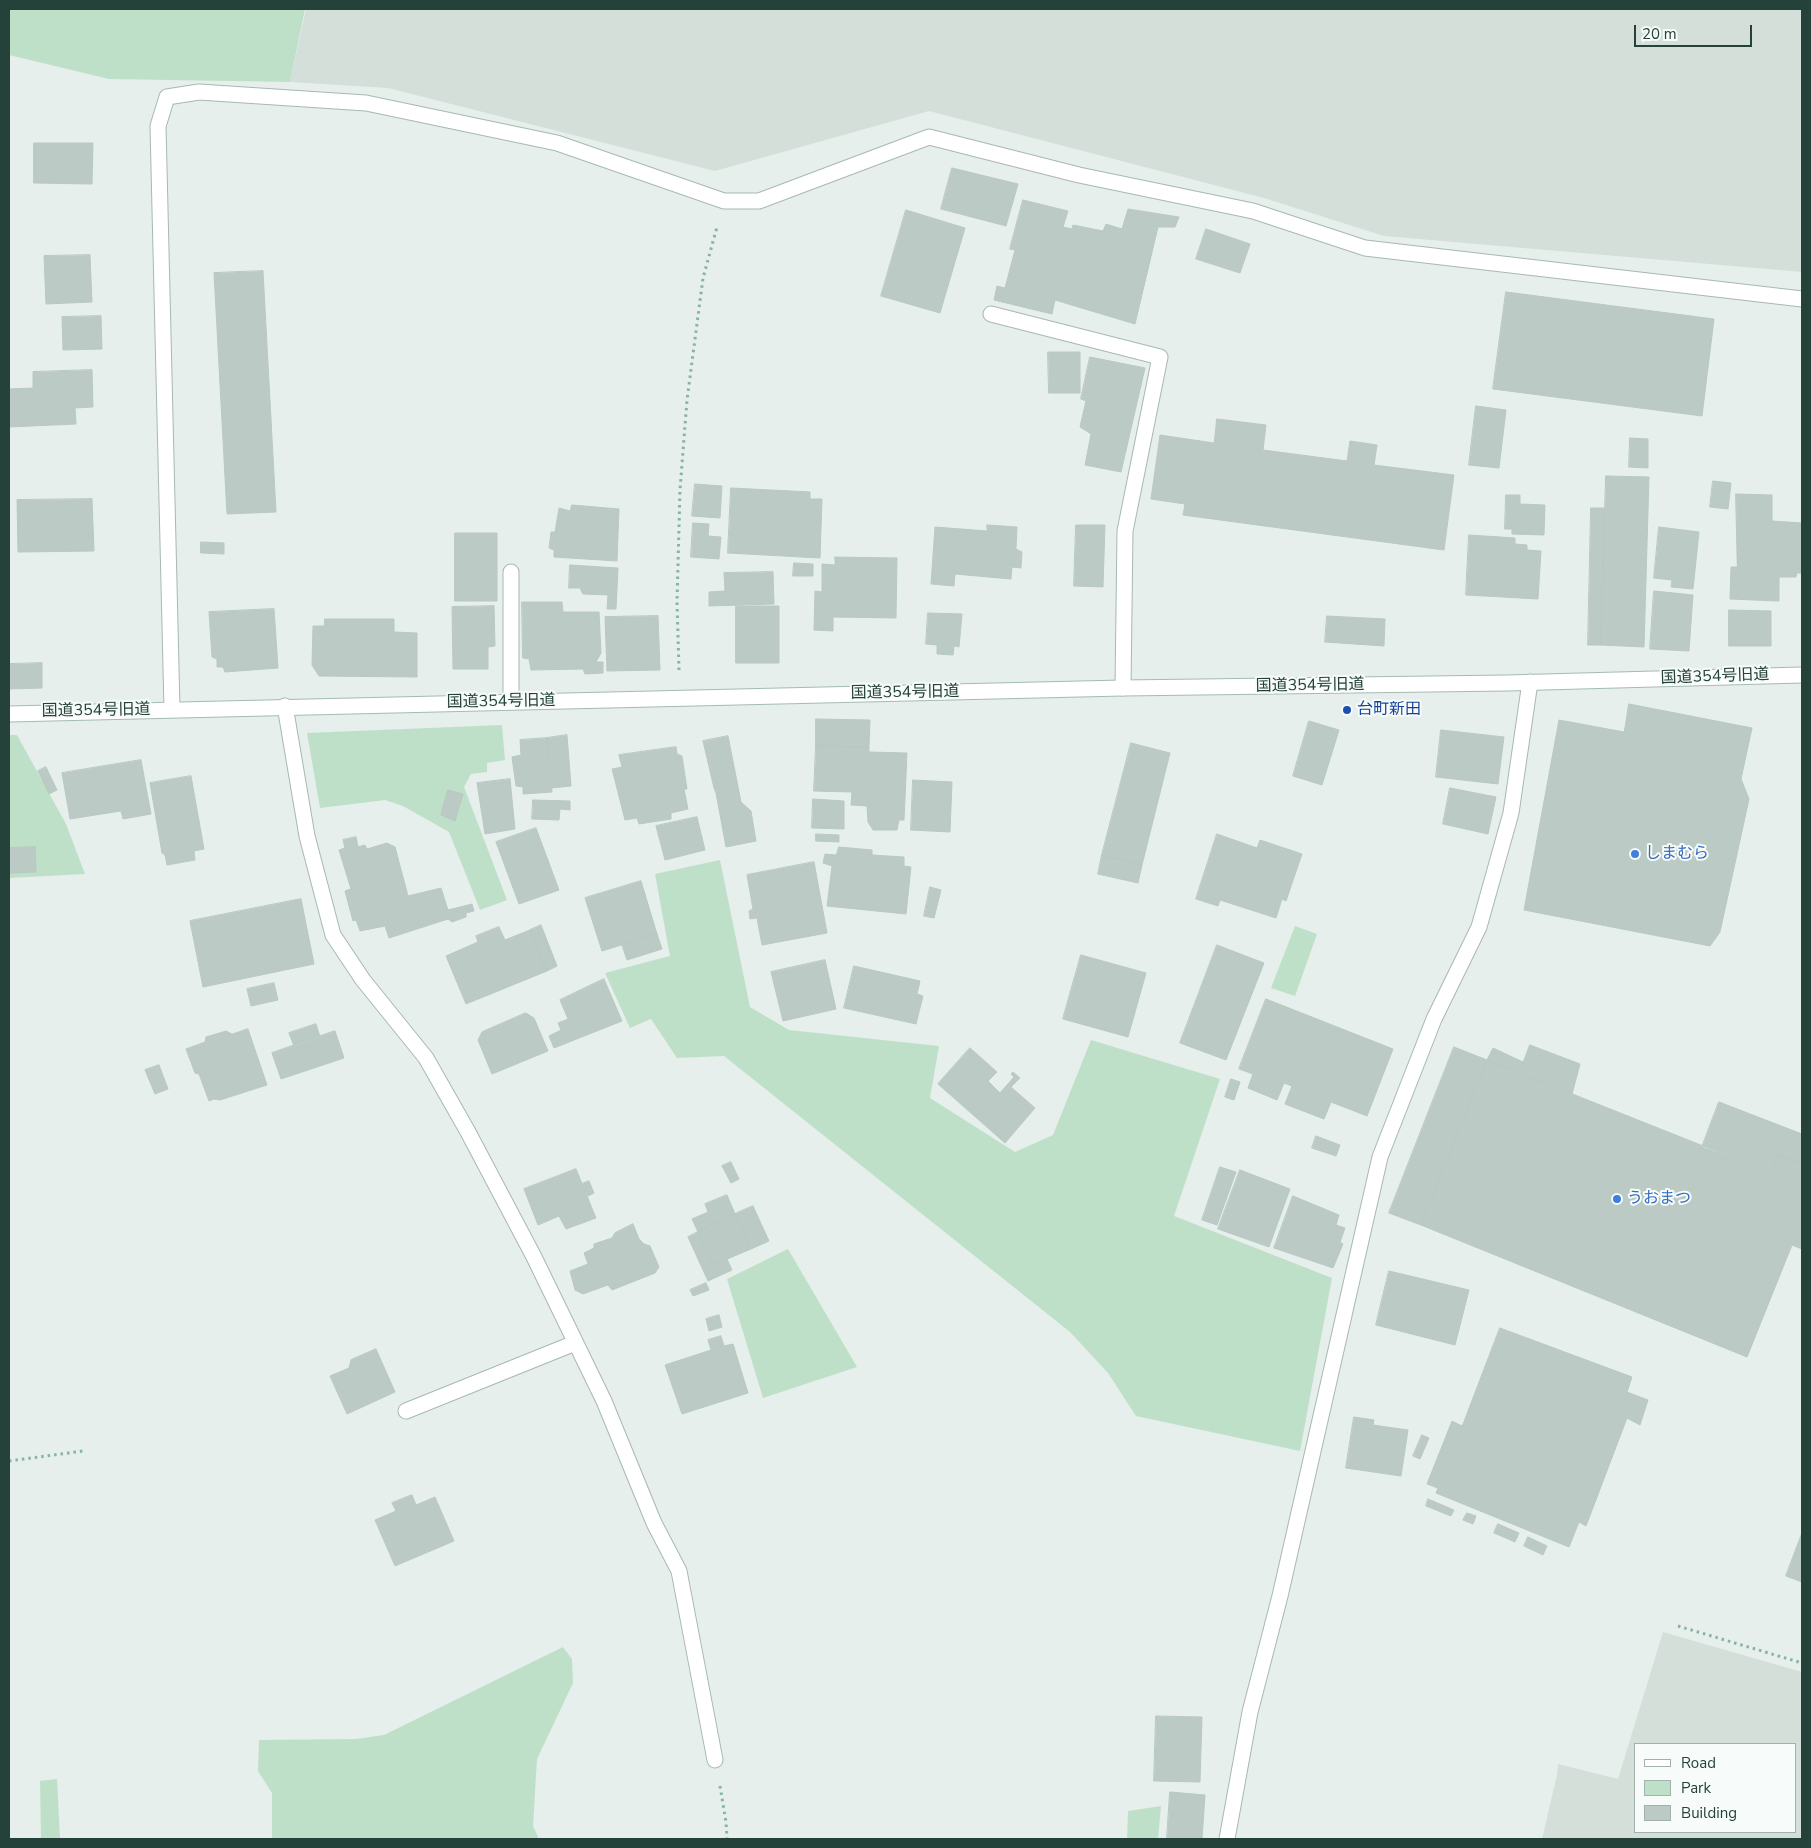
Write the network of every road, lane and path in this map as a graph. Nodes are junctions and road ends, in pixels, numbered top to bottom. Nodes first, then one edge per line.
1 (724, 201) junction
2 (1802, 299) edge
3 (992, 314) dead end
4 (511, 572) dead end
5 (1802, 675) edge
6 (1530, 682) junction
7 (1123, 688) junction
8 (680, 698) junction
9 (511, 702) junction
10 (285, 706) junction
11 (172, 709) junction
12 (9, 714) edge
13 (575, 1342) junction
14 (406, 1411) dead end
15 (83, 1451) dead end
16 (9, 1461) edge
17 (1678, 1626) dead end
18 (1802, 1663) edge
19 (715, 1760) joint
20 (728, 1839) edge
21 (1227, 1839) edge

1 - 2 street
1 - 8 path
1 - 11 street
3 - 7 street
4 - 9 street
5 - 6 street, 国道354号旧道
6 - 7 street, 国道354号旧道
6 - 21 street
7 - 8 street, 国道354号旧道
8 - 9 street, 国道354号旧道
9 - 10 street, 国道354号旧道
10 - 11 street, 国道354号旧道
10 - 13 street
11 - 12 street, 国道354号旧道
13 - 14 street
13 - 19 street
15 - 16 path
17 - 18 path
19 - 20 path

